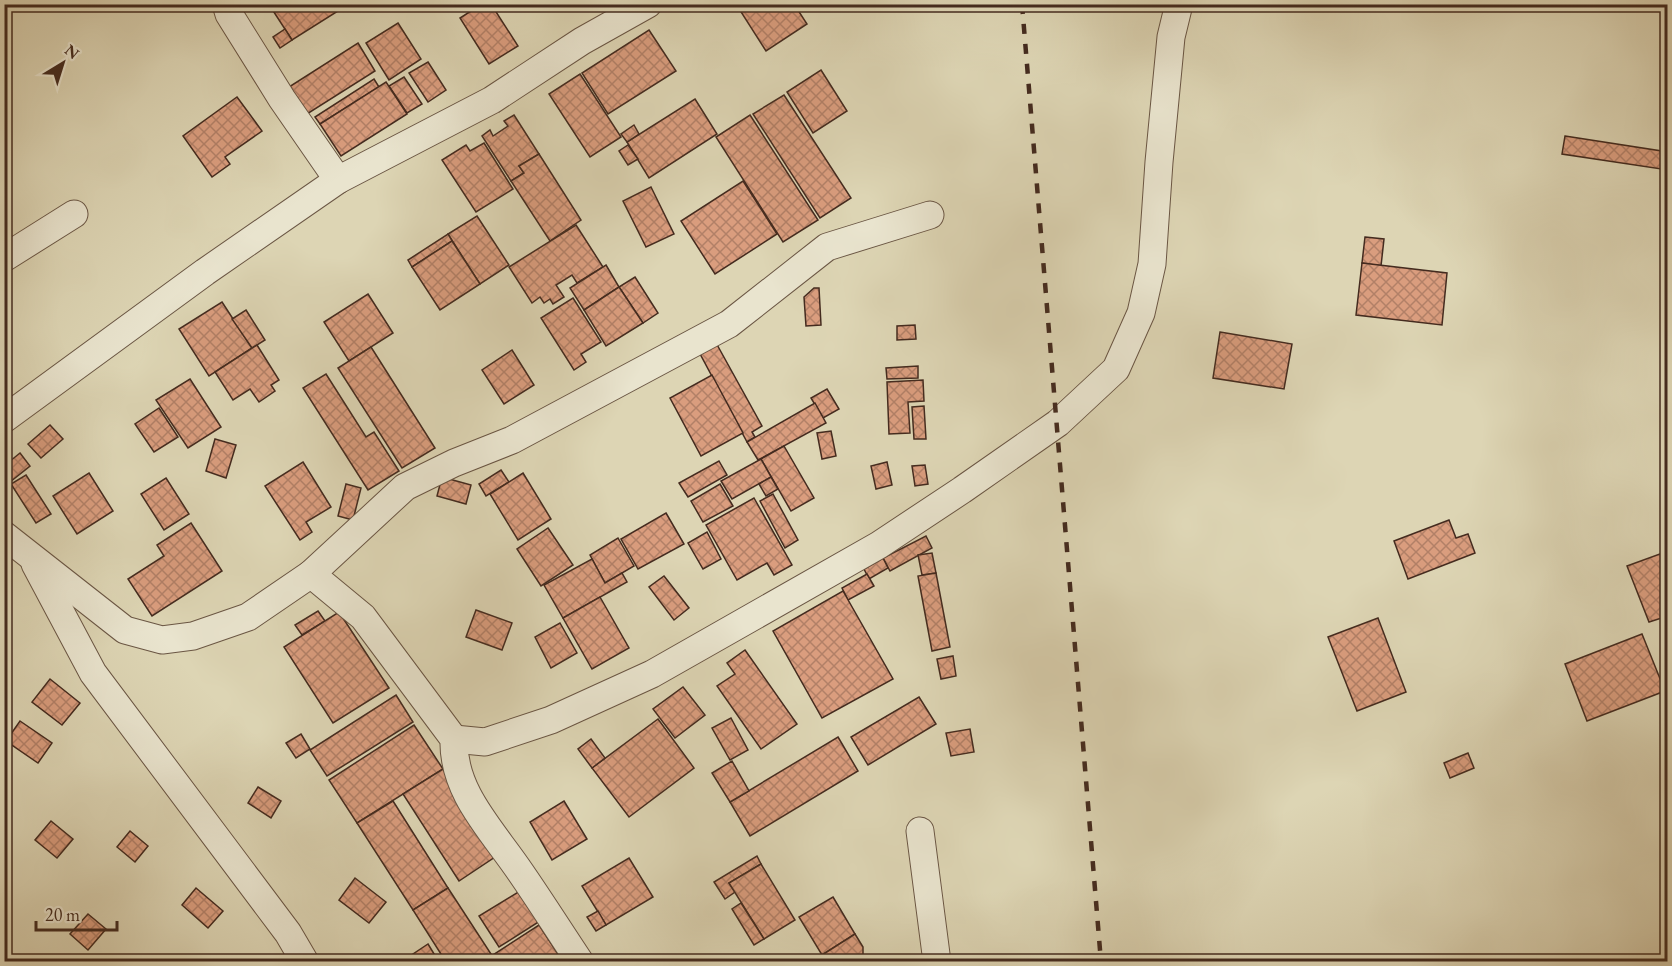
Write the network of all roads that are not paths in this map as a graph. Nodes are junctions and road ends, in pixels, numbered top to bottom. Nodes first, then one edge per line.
1 (226, 4) edge
2 (648, 4) edge
3 (1179, 4) edge
4 (338, 180) junction
5 (74, 214) dead end
6 (930, 215) dead end
7 (4, 258) edge
8 (4, 419) edge
9 (4, 535) edge
10 (30, 555) junction
11 (311, 574) junction
12 (454, 739) junction
13 (920, 831) dead end
14 (304, 962) edge
15 (580, 962) edge
16 (938, 962) edge

1 - 4 street
2 - 4 street
3 - 12 street
4 - 8 street
5 - 7 street
6 - 11 street
9 - 10 street
10 - 11 street
10 - 14 street
11 - 12 street
12 - 15 street
13 - 16 street

